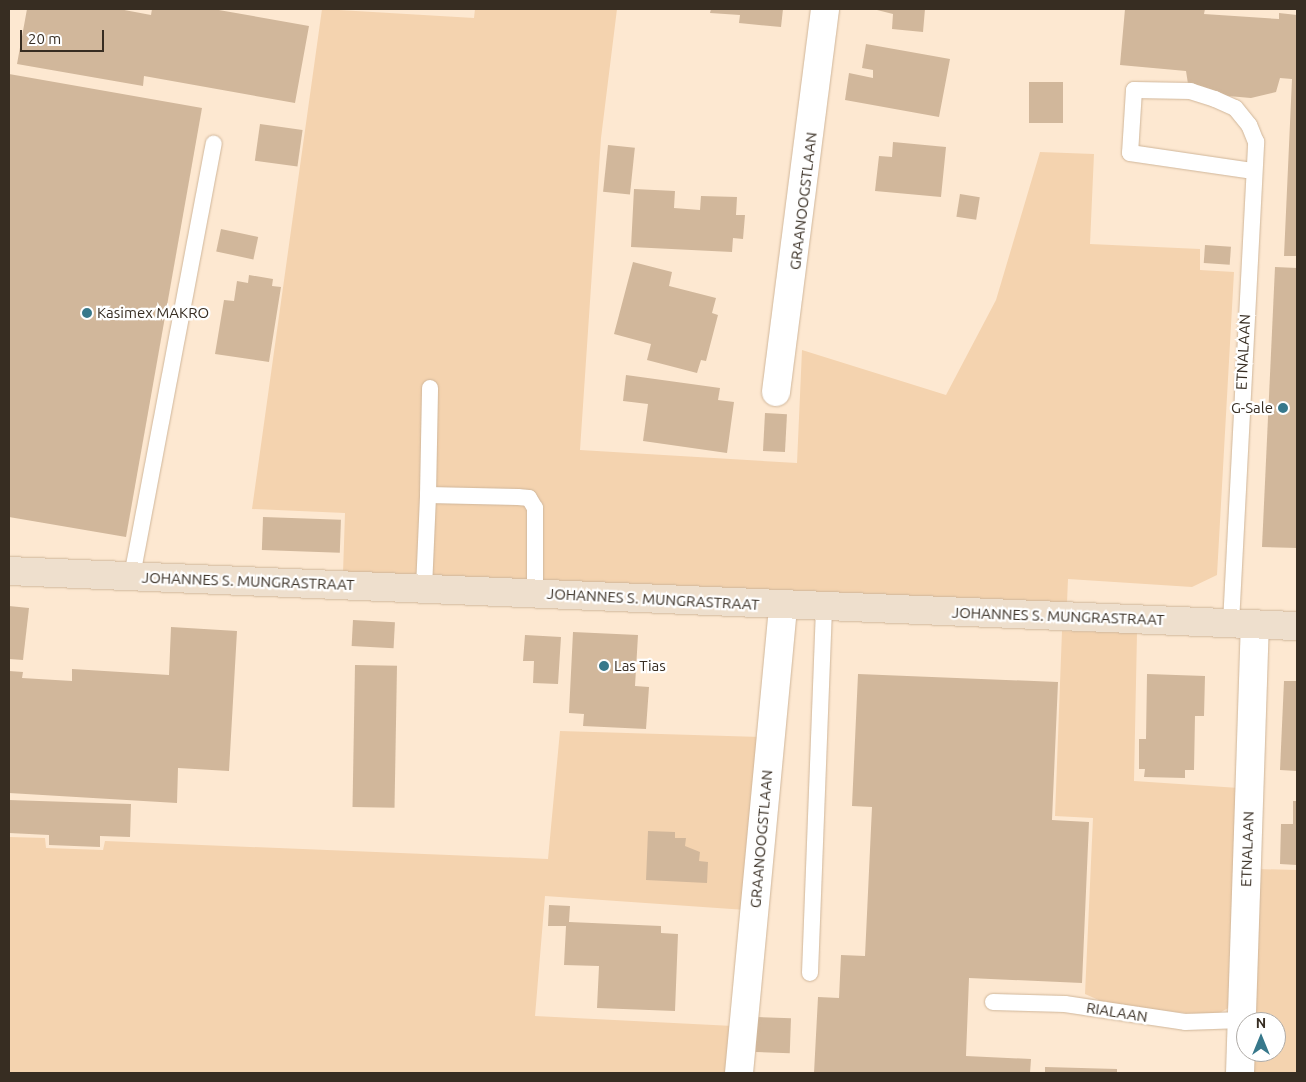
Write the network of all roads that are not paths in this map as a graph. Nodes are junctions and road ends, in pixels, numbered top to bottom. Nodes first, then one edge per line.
1 (825, 9) edge
2 (214, 144) dead end
3 (1254, 171) junction
4 (430, 388) dead end
5 (776, 392) dead end
6 (428, 495) junction
7 (9, 572) edge
8 (132, 576) junction
9 (424, 588) junction
10 (535, 592) junction
11 (783, 606) junction
12 (824, 607) junction
13 (1243, 623) junction
14 (1297, 626) edge
15 (810, 973) dead end
16 (993, 1002) dead end
17 (1242, 1012) edge
18 (1236, 1020) edge
19 (739, 1073) edge

1 - 5 street, GRAANOOGSTLAAN
2 - 8 lane
3 - 3 lane, ETNALAAN
3 - 13 lane, ETNALAAN
4 - 6 lane
6 - 9 lane
6 - 10 lane
7 - 8 street, JOHANNES S. MUNGRASTRAAT
8 - 9 street, JOHANNES S. MUNGRASTRAAT
9 - 10 street, JOHANNES S. MUNGRASTRAAT
10 - 11 street, JOHANNES S. MUNGRASTRAAT
11 - 12 street, JOHANNES S. MUNGRASTRAAT
11 - 19 street, GRAANOOGSTLAAN
12 - 13 street, JOHANNES S. MUNGRASTRAAT
12 - 15 lane
13 - 14 street, JOHANNES S. MUNGRASTRAAT
13 - 17 street, ETNALAAN
16 - 18 lane, RIALAAN

